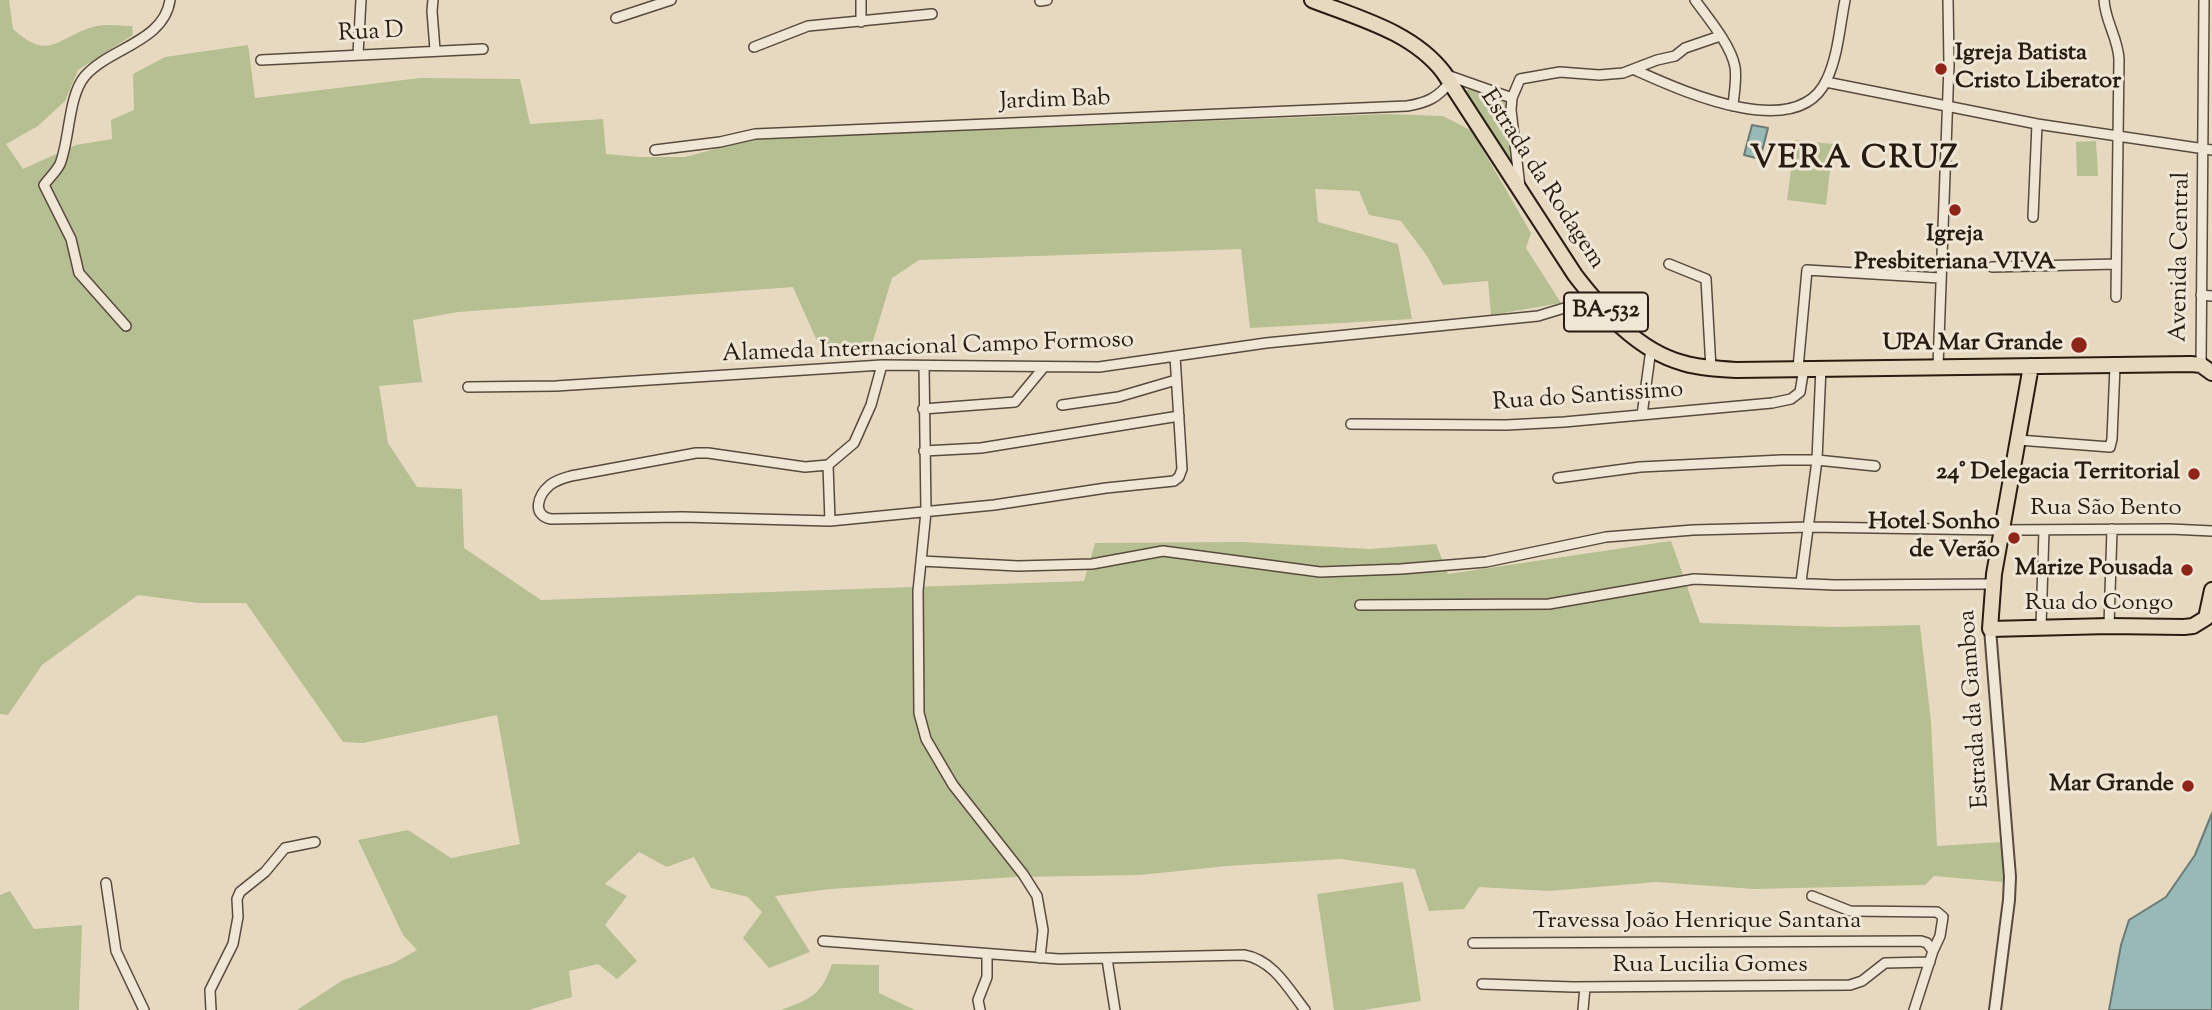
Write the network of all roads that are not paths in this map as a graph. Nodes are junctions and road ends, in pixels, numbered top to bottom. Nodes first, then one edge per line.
1 (170, 0) edge
2 (361, 0) edge
3 (433, 0) edge
4 (671, 0) edge
5 (860, 0) edge
6 (1047, 0) edge
7 (1312, 0) edge
8 (1695, 0) edge
9 (1845, 0) edge
10 (1948, 0) edge
11 (2104, 0) edge
12 (2204, 0) edge
13 (1040, 1) edge
14 (1334, 4) edge
15 (932, 14) dead end
16 (616, 18) dead end
17 (861, 22) junction
18 (1720, 36) junction
19 (754, 47) dead end
20 (483, 49) dead end
21 (435, 50) junction
22 (358, 54) junction
23 (261, 60) dead end
24 (1635, 70) junction
25 (1447, 78) junction
26 (1826, 82) junction
27 (1512, 98) junction
28 (1733, 106) junction
29 (1948, 107) junction
30 (2037, 124) junction
31 (2118, 136) junction
32 (654, 150) dead end
33 (2207, 150) edge
34 (1520, 192) junction
35 (2033, 217) dead end
36 (1669, 264) dead end
37 (2116, 264) junction
38 (1992, 267) dead end
39 (1940, 278) junction
40 (2201, 295) junction
41 (2212, 296) edge
42 (2116, 297) dead end
43 (1594, 299) junction
44 (126, 326) dead end
45 (1651, 349) junction
46 (1175, 356) junction
47 (882, 365) junction
48 (924, 366) junction
49 (1937, 366) junction
50 (2031, 366) junction
51 (2115, 366) junction
52 (1044, 367) junction
53 (1821, 367) junction
54 (1801, 368) junction
55 (1711, 369) junction
56 (2206, 369) edge
57 (1175, 380) junction
58 (468, 387) dead end
59 (1062, 405) dead end
60 (923, 409) junction
61 (1642, 415) junction
62 (1179, 416) junction
63 (1351, 424) dead end
64 (2018, 440) junction
65 (924, 450) junction
66 (1817, 460) junction
67 (828, 465) junction
68 (1875, 466) dead end
69 (1558, 478) dead end
70 (926, 512) junction
71 (830, 521) junction
72 (1810, 527) junction
73 (2112, 529) junction
74 (2001, 530) junction
75 (2044, 530) junction
76 (2212, 531) edge
77 (921, 561) junction
78 (1801, 582) junction
79 (1992, 584) junction
80 (2212, 590) edge
81 (1360, 606) dead end
82 (2041, 626) junction
83 (2109, 626) junction
84 (1990, 629) junction
85 (315, 842) dead end
86 (106, 883) dead end
87 (1812, 896) dead end
88 (822, 941) dead end
89 (1473, 943) dead end
90 (1933, 951) junction
91 (987, 955) junction
92 (1040, 958) junction
93 (1107, 959) junction
94 (1930, 962) junction
95 (1482, 984) dead end
96 (1584, 987) junction
97 (1117, 1009) edge
98 (144, 1010) edge
99 (211, 1010) edge
100 (980, 1010) edge
101 (1306, 1010) edge
102 (1583, 1010) edge
103 (1914, 1010) edge
104 (1995, 1010) edge

1 - 44 street
2 - 22 street
3 - 21 street
4 - 16 street
5 - 17 street
6 - 13 street
7 - 14 main road, Estrada da Rodagem / BA-532
8 - 18 street
9 - 26 street
10 - 29 street
11 - 31 street
12 - 33 street, Avenida Central
14 - 25 main road, Estrada da Rodagem / BA-532
15 - 17 street
17 - 19 street
18 - 24 street
18 - 28 street
20 - 21 street, Rua D
21 - 22 street, Rua D
22 - 23 street, Rua D
24 - 27 street
24 - 28 street
25 - 27 street
25 - 32 street, Jardim Bab
25 - 34 main road, Estrada da Rodagem / BA-532
26 - 28 street
26 - 29 street
27 - 34 street
29 - 30 street
29 - 39 street
30 - 31 street
30 - 35 street
31 - 33 street
31 - 37 street
33 - 40 street, Avenida Central
34 - 43 main road, Estrada da Rodagem / BA-532
36 - 55 street
37 - 38 street
37 - 42 street
39 - 49 street
39 - 54 street, Rua do Santissimo
40 - 41 street
40 - 56 street, Avenida Central
43 - 45 main road, Estrada da Rodagem / BA-532
43 - 46 street, Alameda Internacional Campo Formoso
45 - 55 main road, Estrada da Rodagem / BA-532
45 - 61 street
46 - 52 street, Alameda Internacional Campo Formoso
46 - 57 street
47 - 48 street, Alameda Internacional Campo Formoso
47 - 58 street, Alameda Internacional Campo Formoso
47 - 67 street
48 - 52 street, Alameda Internacional Campo Formoso
48 - 60 street
49 - 50 main road, Estrada da Rodagem / BA-532
49 - 53 main road, Estrada da Rodagem / BA-532
50 - 51 main road, BA-532
50 - 64 main road, Estrada da Gamboa
51 - 56 main road, BA-532
51 - 64 street
52 - 60 street
53 - 54 main road, Estrada da Rodagem / BA-532
53 - 66 street
54 - 55 main road, Estrada da Rodagem / BA-532
54 - 61 street, Rua do Santissimo
57 - 59 street
57 - 62 street
60 - 65 street
61 - 63 street, Rua do Santissimo
62 - 65 street
62 - 70 street
64 - 74 main road, Estrada da Gamboa
65 - 70 street
66 - 68 street
66 - 69 street
66 - 72 street
67 - 71 street
67 - 71 street
70 - 71 street
70 - 77 street
72 - 74 street, Rua São Bento
72 - 77 street, Rua São Bento
72 - 78 street
73 - 75 street, Rua São Bento
73 - 76 street, Rua São Bento
73 - 83 street
74 - 75 street, Rua São Bento
74 - 79 main road, Estrada da Gamboa
75 - 82 street
77 - 92 street
78 - 79 street
78 - 81 street
79 - 84 main road, Estrada da Gamboa
80 - 83 main road, Rua do Congo
82 - 83 main road, Rua do Congo
82 - 84 main road, Rua do Congo
84 - 104 street, Estrada da Gamboa
85 - 99 street
86 - 98 street
87 - 90 street
88 - 91 street
89 - 90 street, Travessa João Henrique Santana
90 - 94 street
91 - 92 street
91 - 100 street
92 - 93 street
93 - 97 street
93 - 101 street
94 - 96 street, Rua Lucilia Gomes
94 - 103 street
95 - 96 street, Rua Lucilia Gomes
96 - 102 street

